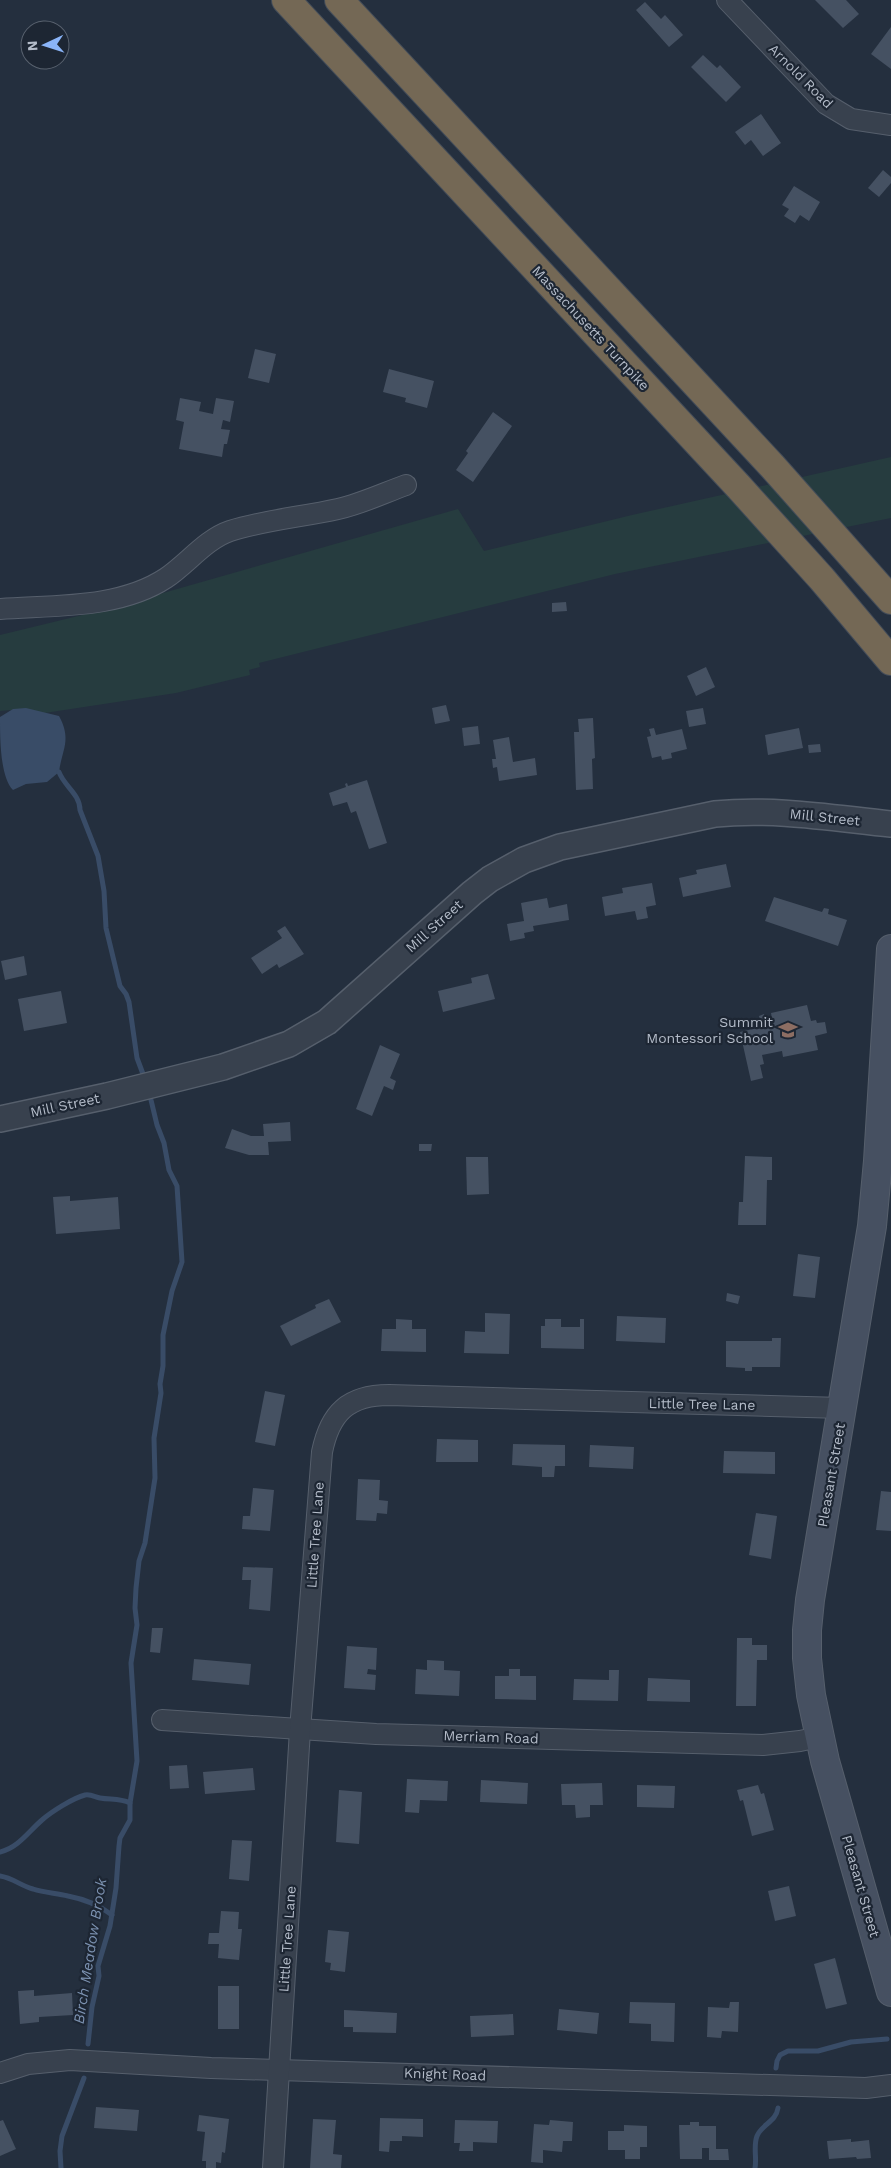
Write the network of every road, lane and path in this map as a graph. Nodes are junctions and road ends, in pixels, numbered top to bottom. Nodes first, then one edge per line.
1 (286, 0) edge
2 (339, 0) edge
3 (726, 0) edge
4 (891, 126) edge
5 (406, 485) dead end
6 (891, 600) edge
7 (0, 609) edge
8 (891, 661) edge
9 (891, 824) edge
10 (891, 949) edge
11 (0, 1119) edge
12 (842, 1408) junction
13 (162, 1720) dead end
14 (300, 1730) junction
15 (819, 1736) junction
16 (891, 1992) edge
17 (279, 2070) junction
18 (0, 2073) edge
19 (891, 2085) edge
20 (273, 2168) edge

1 - 8 highway, Massachusetts Turnpike
2 - 6 highway
3 - 4 street, Arnold Road
5 - 7 street
9 - 11 street, Mill Street
10 - 12 main road, Pleasant Street
12 - 14 street, Little Tree Lane
12 - 15 main road, Pleasant Street
13 - 14 street, Merriam Road
14 - 15 street, Merriam Road
14 - 17 street, Little Tree Lane
15 - 16 main road, Pleasant Street
17 - 18 street, Knight Road
17 - 19 street, Knight Road
17 - 20 street, Little Tree Lane

